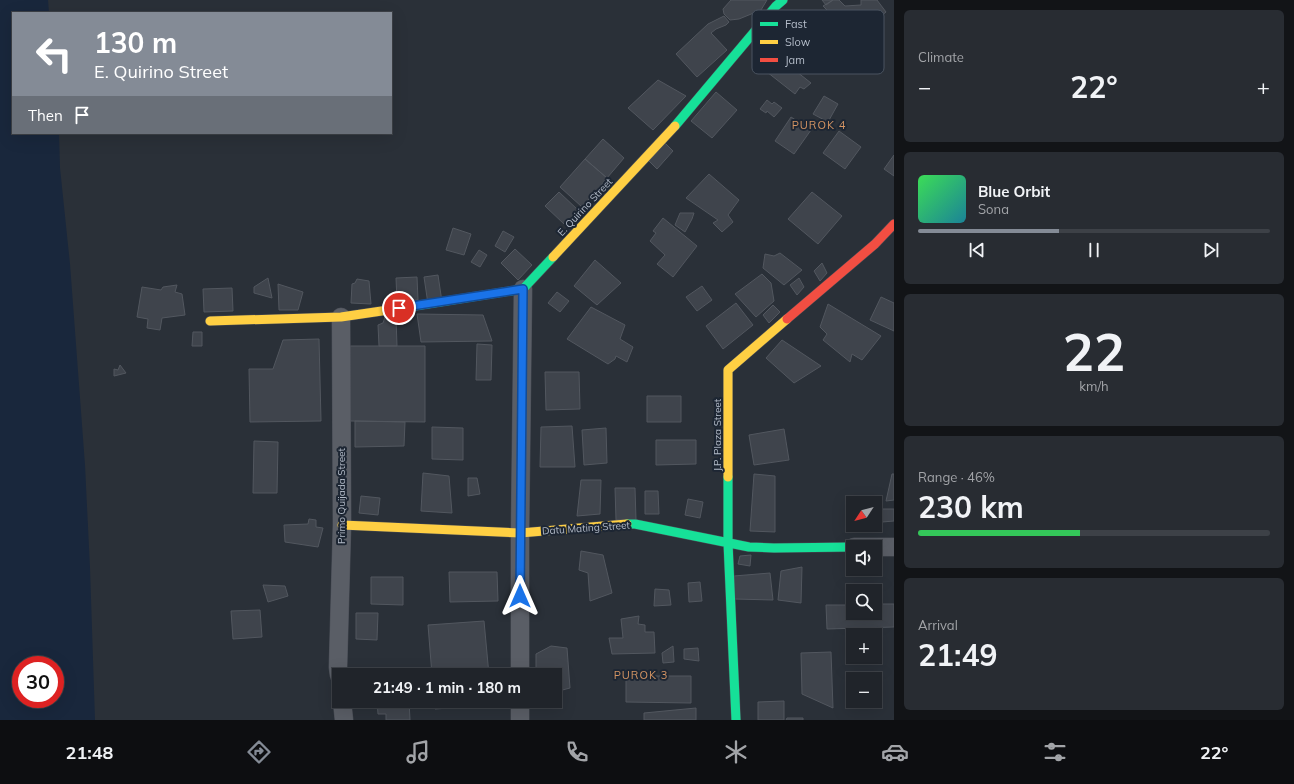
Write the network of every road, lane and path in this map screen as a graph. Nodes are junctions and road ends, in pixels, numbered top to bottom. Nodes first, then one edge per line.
1 (782, 0) edge
2 (773, 10) edge
3 (752, 35) edge
4 (894, 224) edge
5 (523, 289) junction
6 (341, 317) junction
7 (210, 321) dead end
8 (342, 525) junction
9 (520, 533) junction
10 (728, 543) junction
11 (882, 546) edge
12 (894, 546) edge
13 (846, 547) edge
14 (338, 668) edge
15 (520, 668) edge
16 (343, 708) edge
17 (520, 708) edge
18 (344, 720) edge
19 (520, 720) edge
20 (736, 720) edge

1 - 2 street, E. Quirino Street
3 - 5 street, E. Quirino Street
4 - 10 street, J.P. Plaza Street
5 - 6 street
5 - 9 street
6 - 7 street
6 - 8 street, Primo Quijada Street
8 - 9 street, Datu Mating Street
8 - 14 street, Primo Quijada Street
9 - 10 street, Datu Mating Street
9 - 15 street
10 - 13 street, Datu Mating Street
10 - 20 street, J.P. Plaza Street
11 - 12 street, Datu Mating Street
16 - 18 street
17 - 19 street

